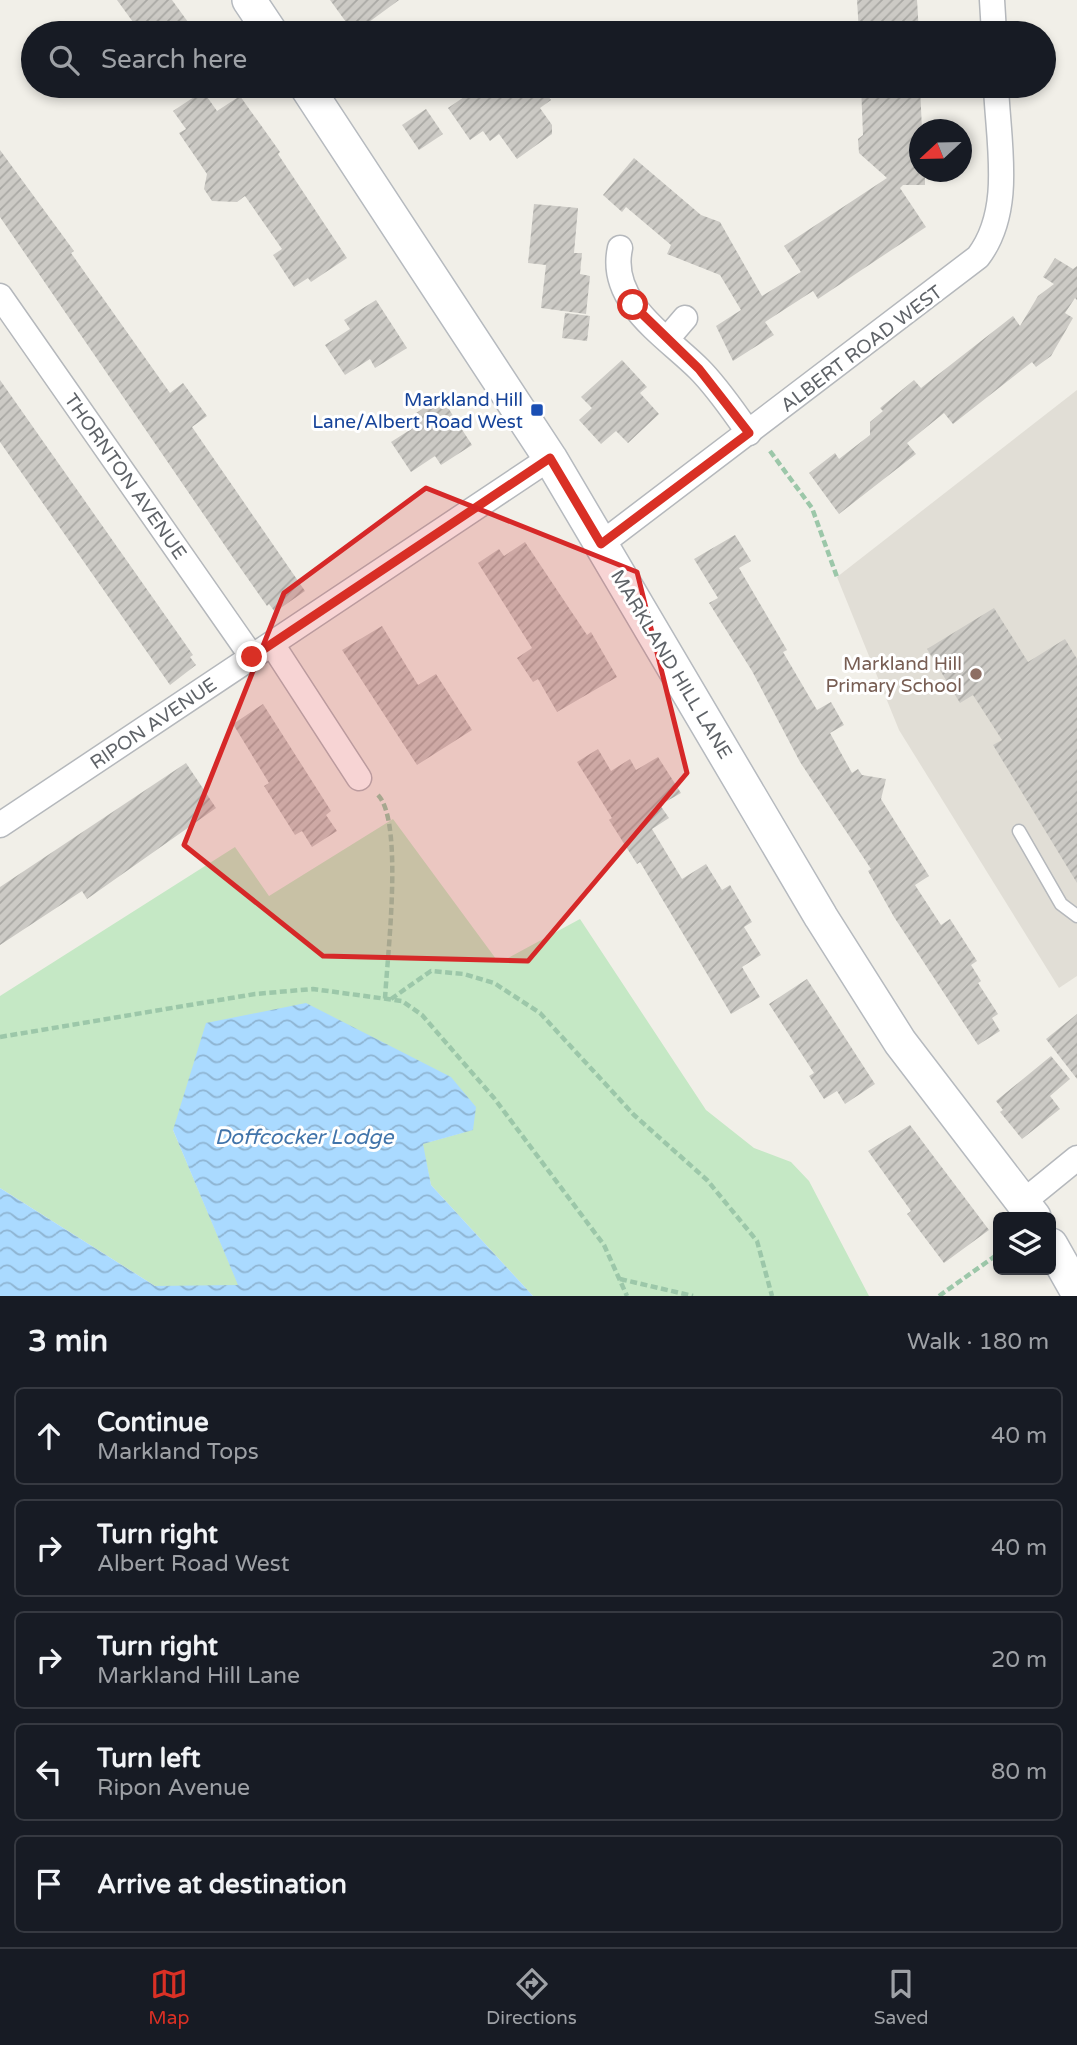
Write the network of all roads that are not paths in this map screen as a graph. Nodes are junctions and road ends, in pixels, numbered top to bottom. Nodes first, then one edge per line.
1 (249, 0) edge
2 (992, 0) edge
3 (263, 21) edge
4 (993, 21) edge
5 (314, 98) edge
6 (997, 98) edge
7 (620, 248) dead end
8 (0, 296) edge
9 (685, 318) dead end
10 (667, 339) junction
11 (749, 433) junction
12 (550, 458) junction
13 (601, 544) junction
14 (262, 650) junction
15 (359, 778) road end
16 (0, 825) edge
17 (1020, 831) dead end
18 (1077, 916) edge
19 (1077, 1158) edge
20 (1028, 1210) edge
21 (1056, 1254) edge
22 (1077, 1291) edge

1 - 3 street
2 - 4 street
5 - 12 street, MARKLAND HILL LANE
6 - 11 street, ALBERT ROAD WEST
7 - 10 street
8 - 14 street, THORNTON AVENUE
9 - 10 street
10 - 11 street
11 - 13 street, ALBERT ROAD WEST
12 - 13 street, MARKLAND HILL LANE
12 - 14 street, RIPON AVENUE
13 - 20 street, MARKLAND HILL LANE
14 - 15 street, THORNTON AVENUE
14 - 16 street, RIPON AVENUE
17 - 18 lane
19 - 20 street
21 - 22 street

